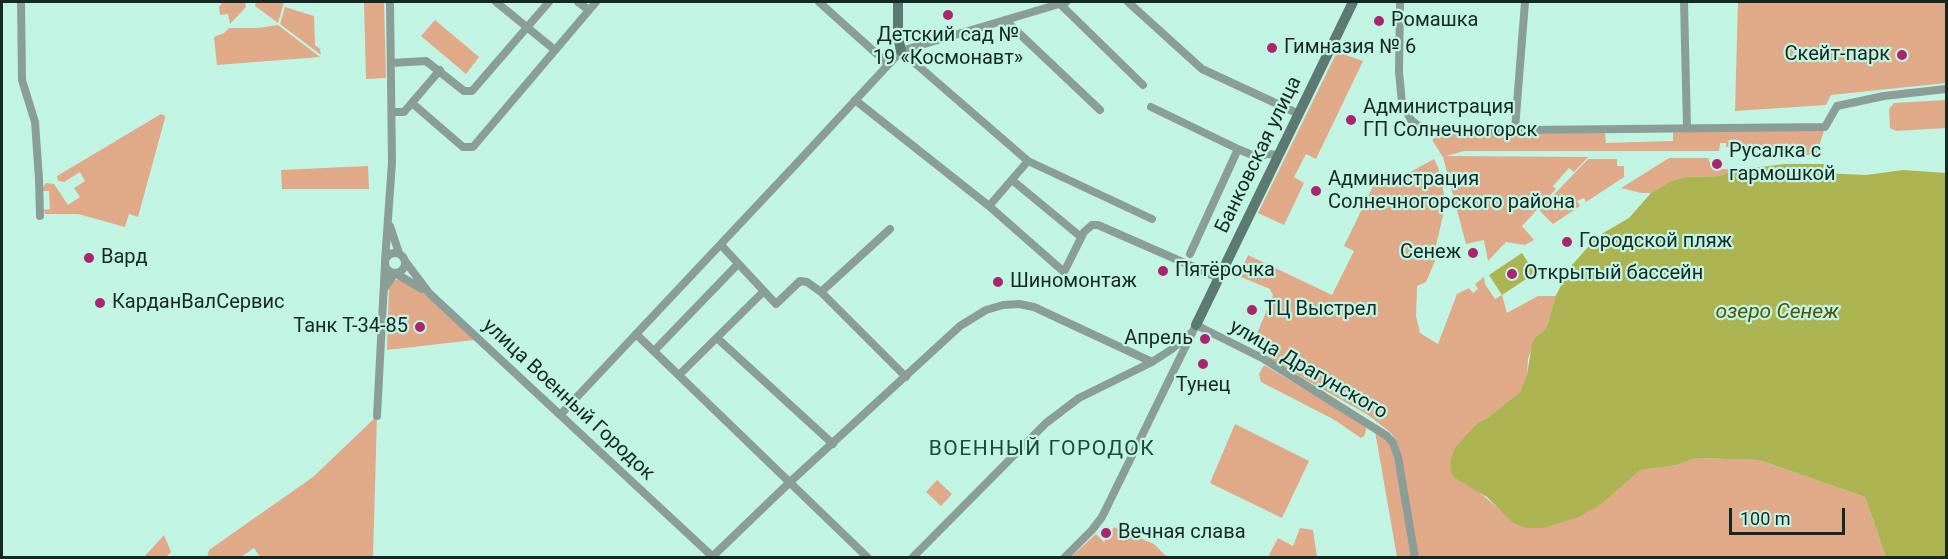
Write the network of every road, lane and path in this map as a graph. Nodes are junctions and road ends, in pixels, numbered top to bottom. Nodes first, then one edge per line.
1 (21, 2) edge
2 (390, 2) edge
3 (496, 2) edge
4 (549, 2) edge
5 (578, 2) edge
6 (596, 2) edge
7 (819, 2) edge
8 (898, 2) edge
9 (1062, 2) edge
10 (1128, 2) edge
11 (1353, 2) edge
12 (1400, 2) edge
13 (1525, 2) edge
14 (1684, 2) edge
15 (589, 10) junction
16 (1005, 20) junction
17 (527, 27) junction
18 (555, 50) junction
19 (901, 51) junction
20 (391, 63) junction
21 (888, 64) junction
22 (440, 70) junction
23 (1143, 85) dead end
24 (1947, 89) edge
25 (855, 100) junction
26 (412, 104) junction
27 (1151, 107) dead end
28 (1100, 110) dead end
29 (392, 112) junction
30 (1299, 114) junction
31 (1687, 128) junction
32 (1515, 129) junction
33 (1238, 149) junction
34 (1279, 155) junction
35 (1028, 161) junction
36 (1012, 180) junction
37 (989, 206) junction
38 (40, 216) dead end
39 (1152, 219) dead end
40 (389, 221) junction
41 (890, 229) dead end
42 (1081, 237) junction
43 (721, 245) junction
44 (399, 253) junction
45 (1190, 254) dead end
46 (405, 261) junction
47 (385, 262) junction
48 (738, 264) junction
49 (395, 273) junction
50 (1219, 278) junction
51 (764, 291) junction
52 (821, 292) junction
53 (383, 293) junction
54 (429, 293) junction
55 (1195, 328) junction
56 (636, 334) junction
57 (717, 338) junction
58 (654, 351) junction
59 (1152, 362) junction
60 (679, 375) junction
61 (906, 377) junction
62 (560, 415) junction
63 (377, 416) dead end
64 (833, 444) junction
65 (790, 482) junction
66 (713, 557) edge
67 (868, 558) edge
68 (912, 558) edge
69 (1064, 558) edge
70 (1416, 558) edge

1 - 38 street
2 - 20 street
3 - 17 street
4 - 17 street
5 - 15 street
6 - 15 street
7 - 21 street
8 - 19 street
9 - 16 street
9 - 23 street
10 - 30 street
11 - 30 street, Банковская улица
12 - 32 street
13 - 32 street
14 - 31 street
15 - 18 street
16 - 19 street
16 - 28 street
17 - 18 street
17 - 22 street
18 - 26 street
19 - 21 street
19 - 35 street
20 - 22 street
20 - 29 street
21 - 25 street
22 - 26 street
24 - 31 street
25 - 37 street
25 - 43 street
26 - 29 street
27 - 33 street
29 - 40 street
30 - 34 street, Банковская улица
31 - 32 street
33 - 34 street
33 - 45 street
34 - 50 street, Банковская улица
35 - 36 street
35 - 39 street
36 - 37 street
36 - 42 street
37 - 42 street
40 - 44 street
40 - 47 street
41 - 52 street
42 - 50 street
43 - 48 street
43 - 56 street
44 - 46 street
44 - 47 street
46 - 49 street
46 - 54 street, улица Военный Городок
47 - 49 street
47 - 53 street
48 - 51 street
48 - 58 street
49 - 53 street
49 - 54 street
50 - 55 street, Банковская улица
51 - 52 street
51 - 57 street
52 - 61 street
53 - 63 street
54 - 62 street, улица Военный Городок
55 - 59 street
55 - 69 street
55 - 70 street, улица Драгунского
56 - 58 street
56 - 62 street
57 - 60 street
57 - 64 street
58 - 60 street
59 - 61 street
59 - 68 street
60 - 65 street
61 - 64 street
62 - 66 street, улица Военный Городок
64 - 65 street
65 - 66 street
65 - 67 street

